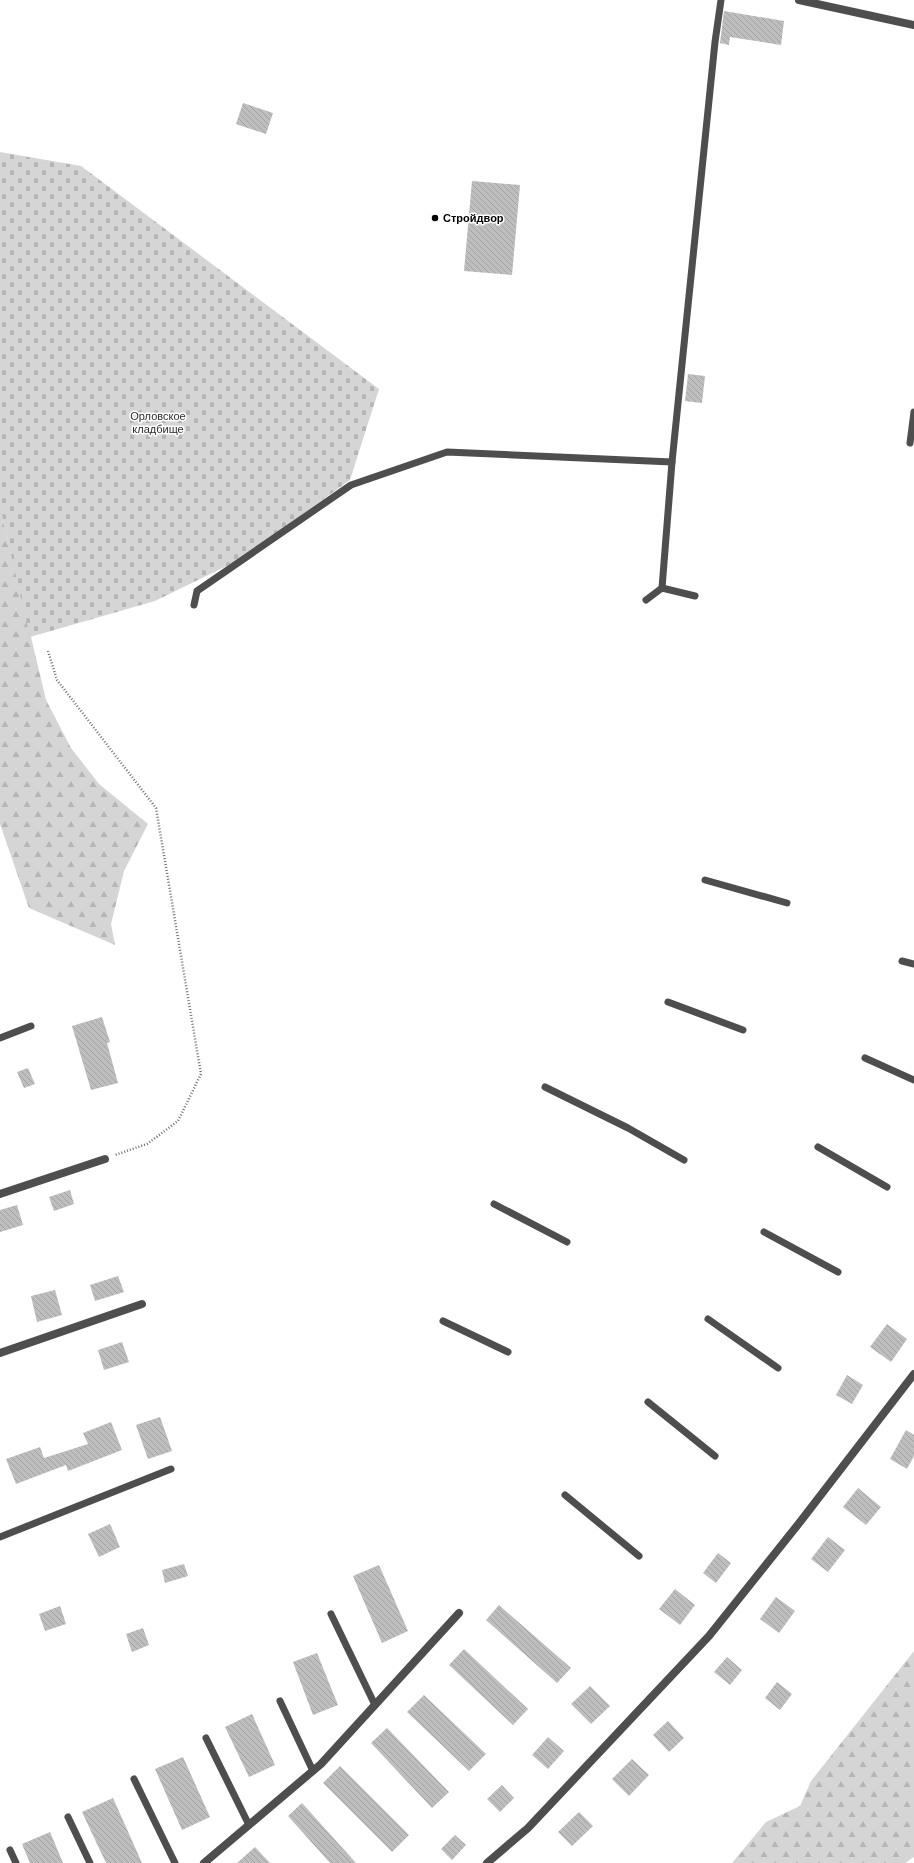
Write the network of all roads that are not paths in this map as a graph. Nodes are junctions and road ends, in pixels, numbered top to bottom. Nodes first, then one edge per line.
1 (721, 0) edge
2 (799, 0) edge
3 (914, 25) edge
4 (914, 412) edge
5 (910, 443) dead end
6 (672, 462) junction
7 (662, 588) junction
8 (695, 596) dead end
9 (646, 600) dead end
10 (194, 605) dead end
11 (705, 880) dead end
12 (787, 903) dead end
13 (902, 961) dead end
14 (914, 964) edge
15 (668, 1002) dead end
16 (31, 1026) dead end
17 (743, 1030) dead end
18 (0, 1038) edge
19 (865, 1058) dead end
20 (914, 1080) edge
21 (545, 1087) dead end
22 (818, 1147) dead end
23 (105, 1159) road end
24 (684, 1160) dead end
25 (887, 1187) dead end
26 (0, 1194) edge
27 (494, 1204) dead end
28 (764, 1232) dead end
29 (567, 1242) dead end
30 (838, 1272) dead end
31 (142, 1304) dead end
32 (708, 1319) dead end
33 (443, 1321) dead end
34 (508, 1352) dead end
35 (0, 1353) edge
36 (778, 1368) dead end
37 (914, 1374) edge
38 (648, 1402) dead end
39 (715, 1456) dead end
40 (171, 1469) dead end
41 (565, 1495) dead end
42 (0, 1536) edge
43 (639, 1556) dead end
44 (459, 1613) dead end
45 (331, 1614) dead end
46 (280, 1701) dead end
47 (375, 1705) junction
48 (206, 1738) dead end
49 (313, 1771) junction
50 (134, 1779) dead end
51 (68, 1817) dead end
52 (249, 1825) junction
53 (10, 1850) dead end
54 (16, 1863) edge
55 (90, 1863) edge
56 (175, 1863) edge
57 (204, 1863) edge
58 (487, 1863) edge

1 - 6 lane
2 - 3 street
4 - 5 lane
6 - 7 lane
6 - 10 lane
7 - 8 lane
7 - 9 lane
11 - 12 lane
13 - 14 lane
15 - 17 lane
16 - 18 lane
19 - 20 lane
21 - 24 lane
22 - 25 lane
23 - 26 street
27 - 29 lane
28 - 30 lane
31 - 35 street
32 - 36 lane
33 - 34 lane
37 - 58 street
38 - 39 lane
40 - 42 lane
41 - 43 lane
44 - 47 street
45 - 47 lane
46 - 49 lane
47 - 49 street
48 - 52 lane
49 - 52 street
50 - 56 lane
51 - 55 lane
52 - 57 street
53 - 54 lane

